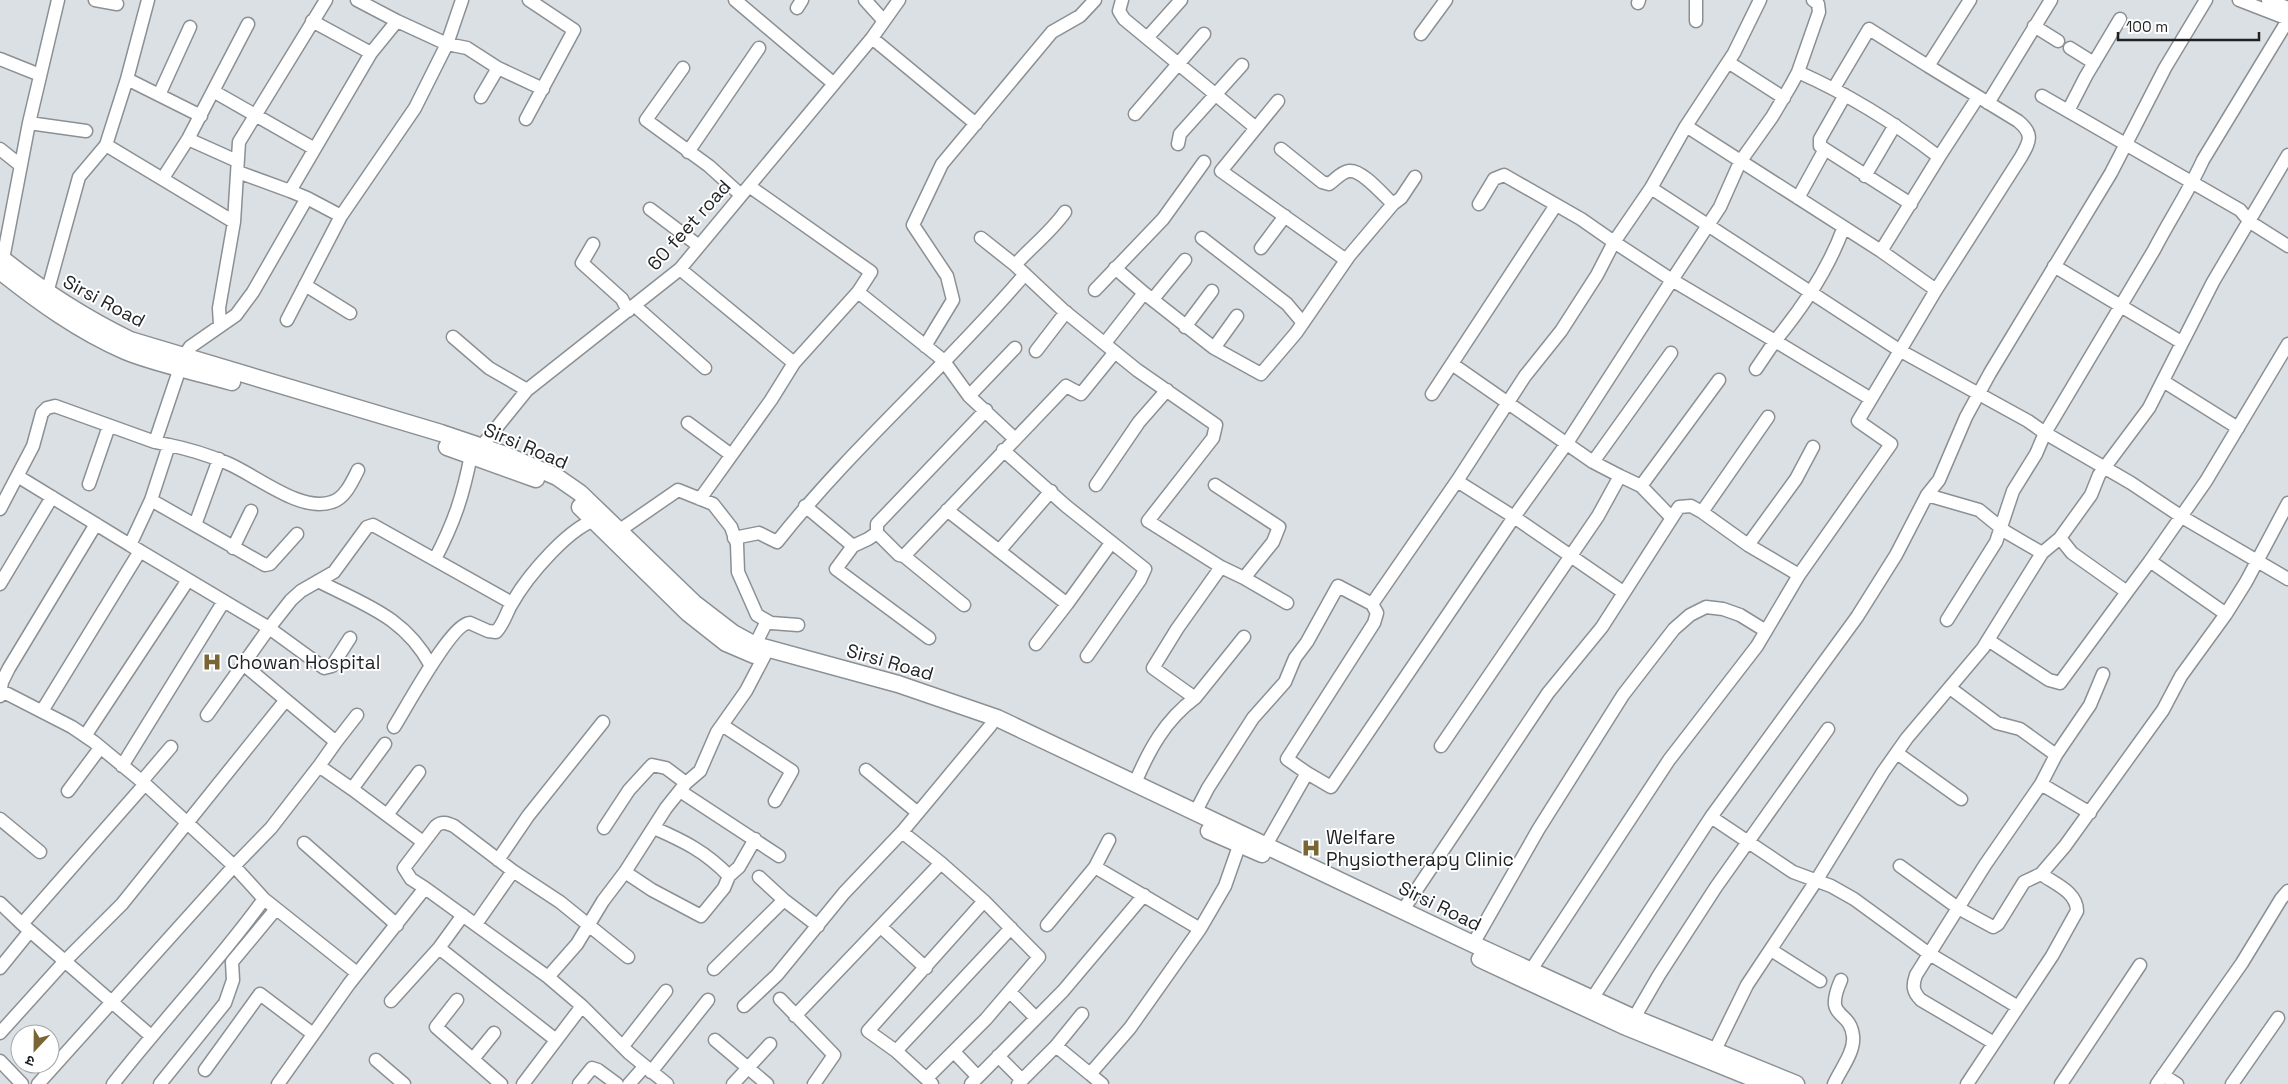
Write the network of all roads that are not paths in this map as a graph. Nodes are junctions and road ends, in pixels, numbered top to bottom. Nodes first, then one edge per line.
1 (58, 0) edge
2 (95, 0) edge
3 (148, 0) edge
4 (326, 0) edge
5 (462, 0) edge
6 (530, 0) edge
7 (735, 0) edge
8 (865, 0) edge
9 (899, 0) edge
10 (1095, 0) edge
11 (1122, 0) edge
12 (1181, 0) edge
13 (1446, 0) edge
14 (1696, 0) edge
15 (1760, 0) edge
16 (1813, 0) edge
17 (1970, 0) edge
18 (2051, 0) edge
19 (2206, 0) edge
20 (2239, 0) edge
21 (2268, 0) edge
22 (362, 1) edge
23 (117, 4) dead end
24 (2288, 8) edge
25 (2288, 19) edge
26 (2120, 20) dead end
27 (397, 21) junction
28 (884, 21) junction
29 (1696, 21) dead end
30 (312, 22) junction
31 (248, 24) dead end
32 (2034, 26) junction
33 (190, 27) dead end
34 (1204, 34) dead end
35 (1421, 34) dead end
36 (872, 38) junction
37 (1148, 38) junction
38 (2058, 40) dead end
39 (447, 44) junction
40 (759, 48) dead end
41 (2070, 48) dead end
42 (371, 53) junction
43 (0, 59) edge
44 (1728, 62) junction
45 (2094, 62) junction
46 (1179, 64) junction
47 (1242, 65) dead end
48 (1928, 66) junction
49 (498, 68) junction
50 (683, 68) dead end
51 (1798, 72) junction
52 (40, 75) junction
53 (128, 79) junction
54 (833, 83) junction
55 (1834, 88) junction
56 (542, 89) junction
57 (214, 91) junction
58 (159, 95) junction
59 (1216, 95) junction
60 (1845, 95) junction
61 (2042, 96) dead end
62 (481, 97) dead end
63 (1784, 98) junction
64 (1983, 100) junction
65 (1278, 101) dead end
66 (2068, 111) junction
67 (258, 114) junction
68 (1135, 114) dead end
69 (201, 116) junction
70 (526, 119) dead end
71 (29, 123) junction
72 (976, 124) junction
73 (1894, 125) junction
74 (1686, 126) junction
75 (1256, 128) junction
76 (86, 131) dead end
77 (188, 138) junction
78 (1178, 144) dead end
79 (2128, 144) junction
80 (106, 145) junction
81 (313, 148) junction
82 (1281, 149) dead end
83 (1825, 149) junction
84 (0, 150) edge
85 (688, 152) junction
86 (2288, 156) edge
87 (1939, 157) junction
88 (1204, 162) dead end
89 (1740, 162) junction
90 (20, 165) junction
91 (237, 167) junction
92 (1865, 176) junction
93 (163, 178) junction
94 (1415, 178) dead end
95 (2193, 183) junction
96 (1651, 188) junction
97 (290, 191) junction
98 (745, 191) junction
99 (307, 198) junction
100 (1798, 198) junction
101 (1393, 204) junction
102 (1479, 204) dead end
103 (1911, 204) junction
104 (1556, 205) junction
105 (650, 209) dead end
106 (1064, 212) dead end
107 (341, 216) junction
108 (1285, 216) junction
109 (234, 222) junction
110 (2250, 222) junction
111 (1708, 225) junction
112 (1844, 228) junction
113 (981, 238) dead end
114 (1202, 238) dead end
115 (1614, 242) junction
116 (593, 244) dead end
117 (699, 246) junction
118 (2288, 246) edge
119 (1261, 248) dead end
120 (1881, 251) junction
121 (1185, 260) dead end
122 (1346, 260) junction
123 (1, 262) edge
124 (1015, 265) junction
125 (2054, 266) junction
126 (1115, 268) junction
127 (680, 269) junction
128 (1025, 274) junction
129 (1672, 280) junction
130 (305, 285) junction
131 (1095, 290) dead end
132 (1936, 290) junction
133 (1212, 291) dead end
134 (858, 292) junction
135 (46, 293) junction
136 (1811, 293) junction
137 (1149, 296) junction
138 (2121, 306) junction
139 (632, 309) junction
140 (1066, 312) junction
141 (350, 313) dead end
142 (1237, 316) dead end
143 (287, 320) dead end
144 (1303, 323) junction
145 (220, 325) junction
146 (1185, 327) junction
147 (454, 337) dead end
148 (1775, 341) junction
149 (2181, 342) junction
150 (1105, 343) junction
151 (2288, 344) edge
152 (925, 346) junction
153 (1015, 348) dead end
154 (1214, 348) junction
155 (1899, 350) junction
156 (1036, 351) dead end
157 (1115, 352) junction
158 (1672, 352) dead end
159 (943, 360) junction
160 (182, 362) junction
161 (794, 363) junction
162 (1452, 364) junction
163 (705, 368) dead end
164 (1756, 369) dead end
165 (1719, 380) dead end
166 (2164, 381) junction
167 (527, 390) junction
168 (1167, 390) junction
169 (1432, 394) dead end
170 (1979, 394) junction
171 (970, 396) junction
172 (1871, 399) junction
173 (1507, 402) junction
174 (986, 410) junction
175 (1768, 417) dead end
176 (688, 423) dead end
177 (109, 426) junction
178 (2238, 428) junction
179 (2045, 434) junction
180 (1015, 439) junction
181 (154, 442) junction
182 (1567, 443) junction
183 (169, 445) junction
184 (1813, 447) dead end
185 (1003, 450) junction
186 (476, 451) junction
187 (730, 454) junction
188 (219, 459) junction
189 (1593, 462) junction
190 (2106, 468) junction
191 (358, 470) dead end
192 (1620, 476) junction
193 (19, 477) junction
194 (1457, 481) junction
195 (89, 484) dead end
196 (1096, 485) dead end
197 (1215, 485) dead end
198 (1641, 486) junction
199 (1051, 491) junction
200 (1928, 495) junction
201 (52, 497) junction
202 (700, 499) junction
203 (151, 500) junction
204 (2288, 503) edge
205 (806, 506) junction
206 (0, 509) edge
207 (947, 510) junction
208 (251, 512) dead end
209 (1702, 512) junction
210 (1671, 517) junction
211 (2182, 517) junction
212 (1514, 518) junction
213 (599, 519) junction
214 (96, 524) junction
215 (195, 525) junction
216 (2000, 526) junction
217 (620, 530) junction
218 (877, 532) junction
219 (297, 534) dead end
220 (734, 538) junction
221 (2060, 538) junction
222 (1111, 543) junction
223 (1748, 545) junction
224 (853, 546) junction
225 (135, 548) junction
226 (233, 548) junction
227 (999, 551) junction
228 (2042, 553) junction
229 (904, 556) junction
230 (1569, 556) junction
231 (435, 559) junction
232 (2150, 561) junction
233 (2257, 561) junction
234 (1221, 567) junction
235 (1799, 575) junction
236 (1244, 578) junction
237 (188, 580) junction
238 (2288, 580) edge
239 (318, 581) junction
240 (0, 584) edge
241 (1623, 592) junction
242 (2127, 592) junction
243 (224, 601) junction
244 (512, 603) junction
245 (1287, 603) dead end
246 (1067, 604) junction
247 (1372, 604) junction
248 (964, 605) dead end
249 (2226, 614) junction
250 (1947, 620) dead end
251 (767, 621) junction
252 (798, 625) dead end
253 (269, 628) junction
254 (1766, 631) junction
255 (1244, 637) dead end
256 (350, 638) dead end
257 (929, 638) dead end
258 (1988, 640) junction
259 (1036, 644) dead end
260 (762, 651) junction
261 (1087, 656) dead end
262 (243, 664) junction
263 (431, 666) junction
264 (2103, 674) dead end
265 (1950, 688) junction
266 (0, 692) edge
267 (1194, 698) junction
268 (285, 700) junction
269 (42, 711) junction
270 (207, 715) dead end
271 (357, 715) dead end
272 (603, 722) dead end
273 (722, 724) junction
274 (991, 726) junction
275 (394, 727) dead end
276 (1828, 729) dead end
277 (85, 736) junction
278 (336, 742) junction
279 (385, 744) dead end
280 (1441, 746) dead end
281 (171, 747) dead end
282 (100, 748) junction
283 (1897, 753) junction
284 (2056, 755) junction
285 (122, 766) junction
286 (319, 766) junction
287 (866, 770) dead end
288 (419, 772) dead end
289 (1307, 773) junction
290 (143, 783) junction
291 (1135, 783) junction
292 (2041, 784) junction
293 (683, 787) junction
294 (352, 789) junction
295 (68, 791) dead end
296 (1961, 799) dead end
297 (775, 801) dead end
298 (918, 813) junction
299 (1195, 813) junction
300 (2090, 813) junction
301 (388, 815) junction
302 (1712, 817) junction
303 (0, 819) edge
304 (188, 823) junction
305 (604, 828) dead end
306 (654, 828) junction
307 (902, 832) junction
308 (755, 839) junction
309 (1109, 840) dead end
310 (423, 842) junction
311 (1748, 842) junction
312 (304, 843) dead end
313 (1266, 845) junction
314 (1239, 846) junction
315 (40, 852) dead end
316 (779, 856) dead end
317 (498, 860) junction
318 (941, 863) junction
319 (234, 866) junction
320 (1900, 866) dead end
321 (1095, 867) junction
322 (513, 871) junction
323 (625, 872) junction
324 (2041, 874) junction
325 (729, 876) junction
326 (759, 877) dead end
327 (1816, 881) junction
328 (425, 888) junction
329 (2288, 891) edge
330 (1144, 895) junction
331 (264, 899) junction
332 (784, 900) junction
333 (984, 901) junction
334 (0, 903) edge
335 (1958, 908) junction
336 (276, 909) junction
337 (1403, 910) junction
338 (463, 915) junction
339 (476, 924) junction
340 (1047, 924) dead end
341 (397, 925) junction
342 (589, 926) junction
343 (818, 926) junction
344 (881, 927) junction
345 (26, 928) junction
346 (1011, 928) junction
347 (1200, 929) junction
348 (1473, 944) junction
349 (439, 948) junction
350 (1771, 950) junction
351 (1928, 953) junction
352 (628, 957) dead end
353 (65, 961) junction
354 (2140, 965) dead end
355 (0, 968) edge
356 (926, 968) junction
357 (714, 969) dead end
358 (1531, 970) junction
359 (357, 973) junction
360 (548, 977) junction
361 (1841, 980) dead end
362 (1820, 981) dead end
363 (666, 991) dead end
364 (1010, 992) junction
365 (780, 999) dead end
366 (457, 1000) dead end
367 (708, 1000) dead end
368 (391, 1001) dead end
369 (110, 1002) junction
370 (1589, 1003) junction
371 (582, 1006) junction
372 (744, 1006) dead end
373 (2018, 1007) junction
374 (1082, 1014) dead end
375 (795, 1016) junction
376 (1036, 1018) junction
377 (1634, 1018) junction
378 (2278, 1018) dead end
379 (0, 1033) edge
380 (494, 1033) dead end
381 (313, 1034) junction
382 (151, 1036) junction
383 (556, 1040) junction
384 (715, 1040) dead end
385 (1994, 1043) junction
386 (770, 1044) dead end
387 (623, 1046) junction
388 (1056, 1046) junction
389 (1715, 1050) junction
390 (896, 1051) junction
391 (954, 1052) junction
392 (998, 1056) junction
393 (473, 1059) junction
394 (376, 1060) dead end
395 (0, 1061) edge
396 (748, 1068) junction
397 (648, 1069) junction
398 (205, 1070) dead end
399 (1090, 1074) junction
400 (975, 1080) edge
401 (2160, 1080) edge
402 (929, 1081) edge
403 (1020, 1082) edge
404 (22, 1084) edge
405 (38, 1084) edge
406 (113, 1084) edge
407 (160, 1084) edge
408 (278, 1084) edge
409 (404, 1084) edge
410 (501, 1084) edge
411 (523, 1084) edge
412 (579, 1084) edge
413 (617, 1084) edge
414 (629, 1084) edge
415 (667, 1084) edge
416 (734, 1084) edge
417 (767, 1084) edge
418 (814, 1084) edge
419 (1102, 1084) edge
420 (1767, 1084) edge
421 (1796, 1084) edge
422 (1834, 1084) edge
423 (1967, 1084) edge
424 (2061, 1084) edge
425 (2177, 1084) edge
426 (2232, 1084) edge

1 - 52 street
2 - 23 street
3 - 53 street
4 - 30 street
5 - 39 street
6 - 56 street
7 - 54 street
8 - 28 street
9 - 28 street, 60 feet road
10 - 72 street
11 - 37 street
12 - 37 street
13 - 35 street
14 - 29 street
15 - 44 street
16 - 51 street
17 - 48 street
18 - 32 street
19 - 79 street
20 - 25 street
21 - 24 street
22 - 27 street
25 - 95 street
26 - 45 street
27 - 39 street
27 - 42 street
28 - 36 street, 60 feet road
30 - 42 street
30 - 67 street
31 - 57 street
32 - 38 street
32 - 64 street
33 - 58 street
34 - 46 street
36 - 54 street, 60 feet road
36 - 72 street
37 - 46 street
39 - 49 street
39 - 107 street
40 - 85 street
41 - 45 street
42 - 81 street
43 - 52 street
44 - 63 street
44 - 74 street
45 - 66 street
46 - 59 street
46 - 68 street
47 - 59 street
48 - 55 street
48 - 64 street
49 - 56 street
49 - 62 street
50 - 85 street
51 - 55 street
51 - 63 street
52 - 71 street
53 - 58 street
53 - 80 street
54 - 98 street, 60 feet road
55 - 60 street
56 - 70 street
57 - 67 street
57 - 69 street
58 - 69 street
59 - 75 street
59 - 78 street
60 - 73 street
60 - 83 street
61 - 66 street
63 - 89 street
64 - 87 street
64 - 132 street
65 - 75 street
66 - 79 street
67 - 81 street
67 - 91 street
69 - 77 street
71 - 76 street
71 - 90 street
72 - 152 street
73 - 87 street
73 - 92 street
74 - 89 street
74 - 96 street
75 - 108 street
77 - 91 street
77 - 93 street
79 - 95 street
79 - 125 street
80 - 93 street
80 - 135 street
81 - 97 street
82 - 101 street
83 - 92 street
83 - 100 street
84 - 90 street
85 - 98 street
86 - 110 street
87 - 103 street
88 - 126 street
89 - 100 street
89 - 111 street
90 - 123 street
91 - 97 street
91 - 109 street
92 - 103 street
93 - 109 street
94 - 101 street
95 - 110 street
95 - 138 street
96 - 111 street
96 - 115 street
97 - 99 street
98 - 117 street, 60 feet road
98 - 134 street
99 - 107 street
99 - 145 street
100 - 112 street
101 - 122 street
102 - 104 street
103 - 120 street
104 - 115 street
104 - 162 street
105 - 117 street
106 - 124 street
107 - 130 street
108 - 119 street
108 - 122 street
109 - 145 street
110 - 118 street
110 - 149 street
111 - 129 street
111 - 136 street
112 - 120 street
112 - 136 street
113 - 124 street
114 - 144 street
115 - 129 street
115 - 173 street
116 - 139 street
117 - 127 street, 60 feet road
120 - 132 street
121 - 137 street
122 - 144 street
123 - 135 main road, Sirsi Road
123 - 160 main road, Sirsi Road
124 - 128 street
125 - 138 street
125 - 170 street
126 - 131 street
126 - 137 street
127 - 139 street, 60 feet road
127 - 161 street
128 - 140 street
128 - 159 street
129 - 148 street
129 - 182 street
130 - 141 street
130 - 143 street
132 - 155 street
133 - 146 street
134 - 152 street
134 - 161 street
135 - 160 main road, Sirsi Road
136 - 148 street
136 - 155 street
137 - 146 street
137 - 150 street
138 - 149 street
138 - 179 street
139 - 163 street
139 - 167 street, 60 feet road
140 - 150 street
140 - 156 street
142 - 154 street
144 - 154 street
145 - 160 street
146 - 154 street
147 - 167 street
148 - 164 street
148 - 172 street
149 - 166 street
150 - 157 street
151 - 178 street
152 - 159 street
153 - 171 street
155 - 170 street
155 - 172 street
157 - 168 street
157 - 180 street
158 - 189 street
159 - 171 street
159 - 205 street
160 - 181 street
160 - 186 main road, Sirsi Road
161 - 187 street
162 - 169 street
162 - 173 street
165 - 198 street
166 - 178 street
166 - 190 street
167 - 186 street, 60 feet road
168 - 196 street
168 - 234 street
170 - 179 street
170 - 200 street
171 - 174 street
172 - 235 street
173 - 182 street
173 - 194 street
174 - 180 street
174 - 218 street
175 - 209 street
176 - 187 street
177 - 181 street
177 - 193 street
177 - 195 street
178 - 211 street
179 - 190 street
179 - 216 street
180 - 185 street
181 - 183 street
182 - 189 street
182 - 212 street
183 - 188 street
183 - 203 street
184 - 223 street
185 - 199 street
185 - 207 street
186 - 213 main road, Sirsi Road
186 - 231 street
187 - 202 street
188 - 191 street
188 - 215 street
189 - 192 street
190 - 211 street
190 - 221 street
192 - 198 street
192 - 230 street
193 - 201 street
193 - 206 street
194 - 212 street
194 - 247 street
197 - 236 street
198 - 210 street
199 - 222 street
199 - 227 street
200 - 216 street
200 - 302 street
201 - 214 street
201 - 240 street
202 - 217 street
202 - 220 street
203 - 215 street
203 - 225 street
204 - 233 street
205 - 220 street
205 - 224 street
207 - 227 street
207 - 229 street
208 - 226 street
209 - 210 street
209 - 223 street
210 - 241 street
211 - 232 street
211 - 233 street
212 - 230 street
212 - 289 street
213 - 217 main road, Sirsi Road
213 - 244 street
213 - 260 main road, Sirsi Road
214 - 225 street
214 - 266 street
215 - 226 street
216 - 228 street
216 - 250 street
217 - 260 main road, Sirsi Road
218 - 224 street
218 - 229 street
219 - 226 street
220 - 251 street
221 - 228 street
221 - 242 street
222 - 246 street
222 - 261 street
223 - 235 street
224 - 257 street
225 - 237 street
225 - 269 street
227 - 246 street
228 - 258 street
229 - 248 street
230 - 241 street
230 - 280 street
231 - 239 street
231 - 244 street
232 - 242 street
232 - 249 street
233 - 238 street
233 - 249 street
234 - 236 street
234 - 267 street
235 - 254 street
236 - 245 street
237 - 243 street
237 - 277 street
239 - 253 street
239 - 263 street
241 - 337 street
242 - 258 street
243 - 253 street
243 - 285 street
244 - 263 street
246 - 259 street
247 - 289 street
247 - 299 street
249 - 300 street
251 - 252 street
251 - 260 street
253 - 256 street
253 - 262 street
254 - 348 street
254 - 358 street
255 - 267 street
258 - 265 street
260 - 273 street
260 - 274 main road, Sirsi Road
260 - 291 main road, Sirsi Road
262 - 268 street
262 - 270 street
263 - 275 street
264 - 284 street
265 - 283 street
265 - 284 street
266 - 269 street
267 - 291 street
268 - 278 street
268 - 304 street
269 - 277 street
271 - 278 street
272 - 317 street
273 - 293 street
273 - 297 street
274 - 298 street
274 - 314 main road, Sirsi Road
276 - 311 street
277 - 282 street
278 - 286 street
279 - 294 street
281 - 290 street
282 - 285 street
282 - 295 street
283 - 296 street
283 - 327 street
284 - 292 street
285 - 290 street
286 - 294 street
286 - 319 street
287 - 298 street
288 - 301 street
289 - 313 street
290 - 304 street
290 - 345 street
291 - 299 main road, Sirsi Road
292 - 300 street
292 - 335 street
293 - 305 street
293 - 306 street
293 - 308 street
294 - 301 street
298 - 307 street
299 - 313 main road, Sirsi Road
300 - 324 street
301 - 310 street
302 - 311 street
302 - 370 street
303 - 315 street
304 - 319 street
304 - 353 street
306 - 323 street
306 - 325 street
307 - 318 street
307 - 343 street
308 - 316 street
308 - 325 street
309 - 321 street
310 - 317 street
310 - 328 street
311 - 327 street
311 - 377 street
312 - 341 street
313 - 337 main road, Sirsi Road
314 - 347 street
314 - 370 main road, Sirsi Road
317 - 322 street
318 - 333 street
318 - 344 street
319 - 331 street
319 - 369 street
320 - 335 street
321 - 330 street
321 - 340 street
322 - 339 street
322 - 342 street
323 - 325 street
323 - 342 street
324 - 335 street
324 - 373 street
326 - 332 street
327 - 350 street
327 - 351 street
328 - 338 street
328 - 341 street
329 - 401 street
330 - 347 street
330 - 376 street
331 - 336 street
331 - 382 street
332 - 343 street
332 - 357 street
333 - 346 street
333 - 356 street
334 - 345 street
335 - 351 street
336 - 359 street
336 - 407 street
337 - 348 main road, Sirsi Road
338 - 339 street
338 - 349 street
339 - 360 street
341 - 359 street
342 - 352 street
342 - 360 street
343 - 372 street
344 - 356 street
344 - 375 street
345 - 353 street
345 - 355 street
346 - 364 street
346 - 390 street
347 - 399 street
348 - 358 main road, Sirsi Road
349 - 368 street
349 - 383 street
350 - 362 street
350 - 389 street
351 - 373 street
351 - 385 street
353 - 369 street
353 - 379 street
354 - 424 street
356 - 390 street
358 - 370 main road, Sirsi Road
359 - 381 street
360 - 371 street
361 - 422 street
363 - 387 street
364 - 376 street
364 - 391 street
365 - 375 street
366 - 393 street
367 - 397 street
369 - 382 street
369 - 405 street
370 - 377 main road, Sirsi Road
370 - 420 main road, Sirsi Road
371 - 383 street
371 - 387 street
373 - 385 street
374 - 388 street
375 - 418 street
376 - 392 street
377 - 389 main road, Sirsi Road
378 - 426 street
380 - 393 street
381 - 398 street
381 - 408 street
382 - 406 street
383 - 411 street
384 - 396 street
385 - 423 street
386 - 396 street
387 - 397 street
388 - 399 street
388 - 403 street
389 - 421 main road, Sirsi Road
390 - 402 street
391 - 400 street
391 - 402 street
392 - 400 street
392 - 403 street
393 - 410 street
394 - 409 street
395 - 404 street
396 - 416 street
396 - 417 street
397 - 414 street
397 - 415 street
399 - 419 street
401 - 425 street
412 - 413 street

